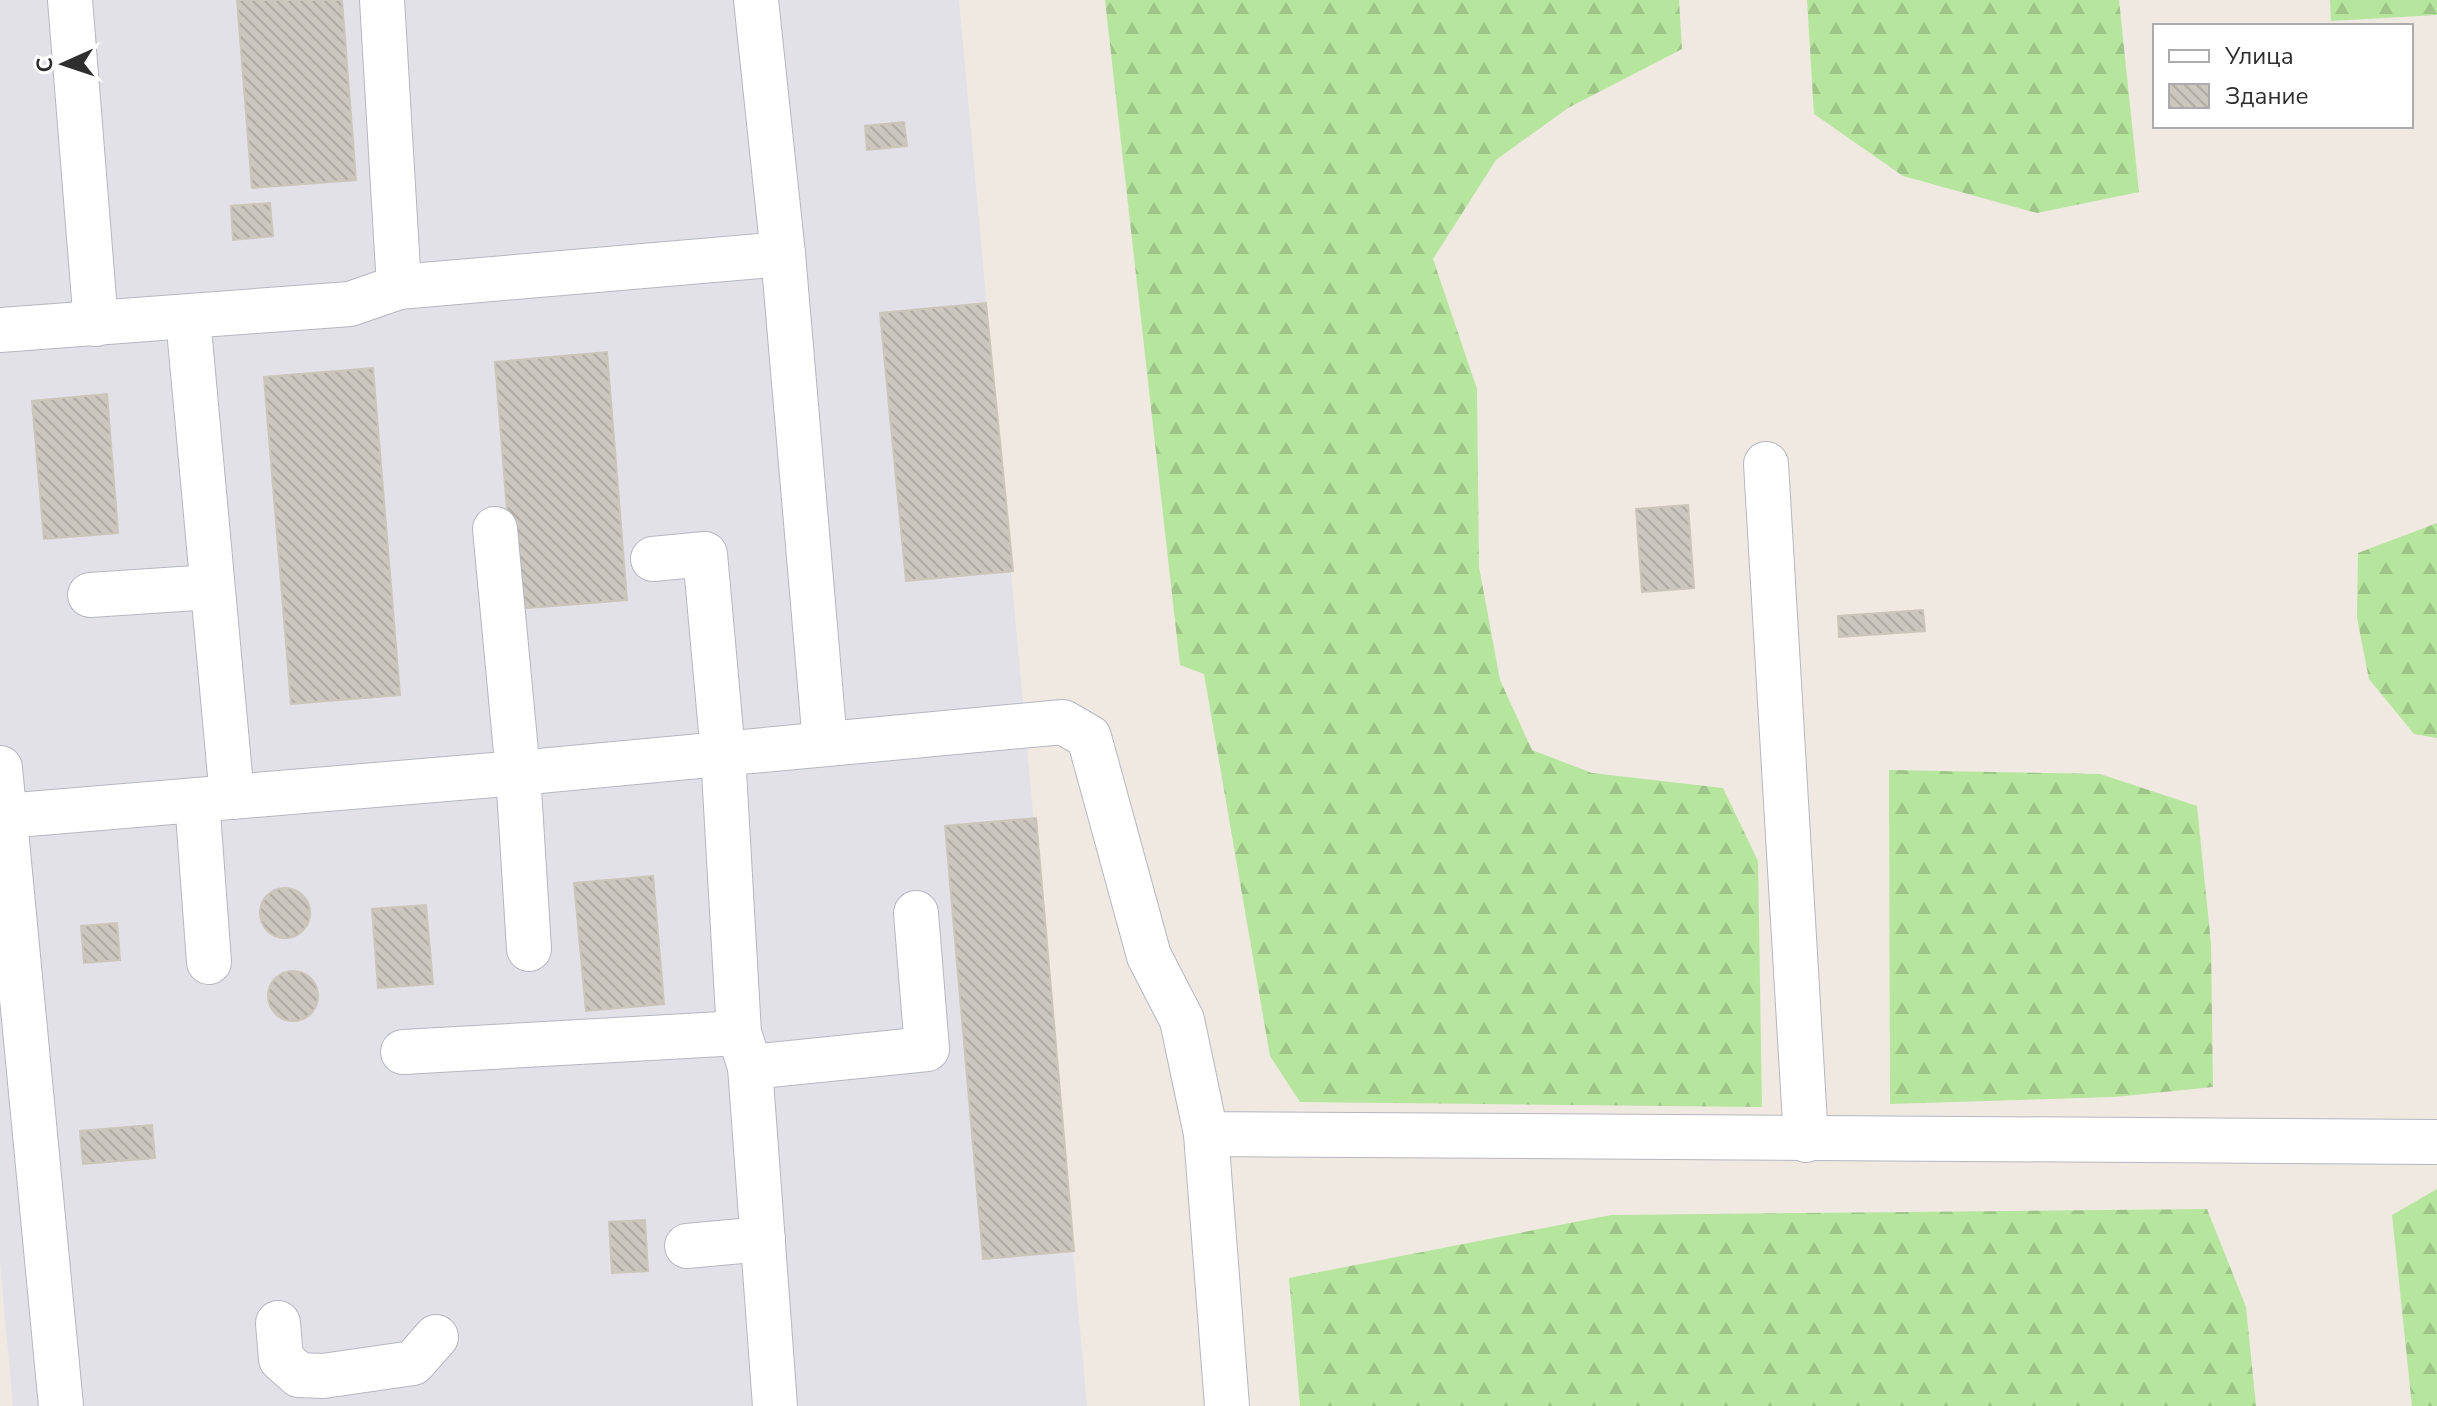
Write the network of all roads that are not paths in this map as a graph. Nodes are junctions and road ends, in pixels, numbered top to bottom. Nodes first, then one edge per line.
1 (70, 0) edge
2 (382, 0) edge
3 (756, 0) edge
4 (783, 254) junction
5 (399, 287) junction
6 (188, 318) junction
7 (96, 324) junction
8 (0, 330) edge
9 (1766, 464) dead end
10 (495, 529) dead end
11 (653, 559) dead end
12 (211, 587) junction
13 (90, 595) dead end
14 (825, 743) junction
15 (723, 754) junction
16 (0, 768) edge
17 (518, 773) junction
18 (214, 799) junction
19 (5, 816) junction
20 (916, 913) dead end
21 (529, 949) dead end
22 (209, 962) dead end
23 (744, 1050) junction
24 (403, 1052) dead end
25 (1206, 1134) junction
26 (1806, 1140) junction
27 (2437, 1142) edge
28 (763, 1239) junction
29 (687, 1246) dead end
30 (278, 1323) dead end
31 (436, 1337) dead end
32 (324, 1391) edge
33 (61, 1406) edge
34 (775, 1406) edge
35 (1227, 1406) edge

1 - 7 street
2 - 5 street
3 - 4 street
4 - 5 street
4 - 14 street
5 - 6 street
6 - 7 street
6 - 12 street
7 - 8 street
9 - 26 street
10 - 17 street
11 - 15 street
12 - 13 street
12 - 18 street
14 - 15 street
14 - 25 street
15 - 17 street
15 - 23 street
16 - 19 street
17 - 18 street
17 - 21 street
18 - 19 street
18 - 22 street
19 - 33 street
20 - 23 street
23 - 24 street
23 - 28 street
25 - 26 street
25 - 35 street
26 - 27 street
28 - 29 street
28 - 34 street
30 - 32 street
31 - 32 street

